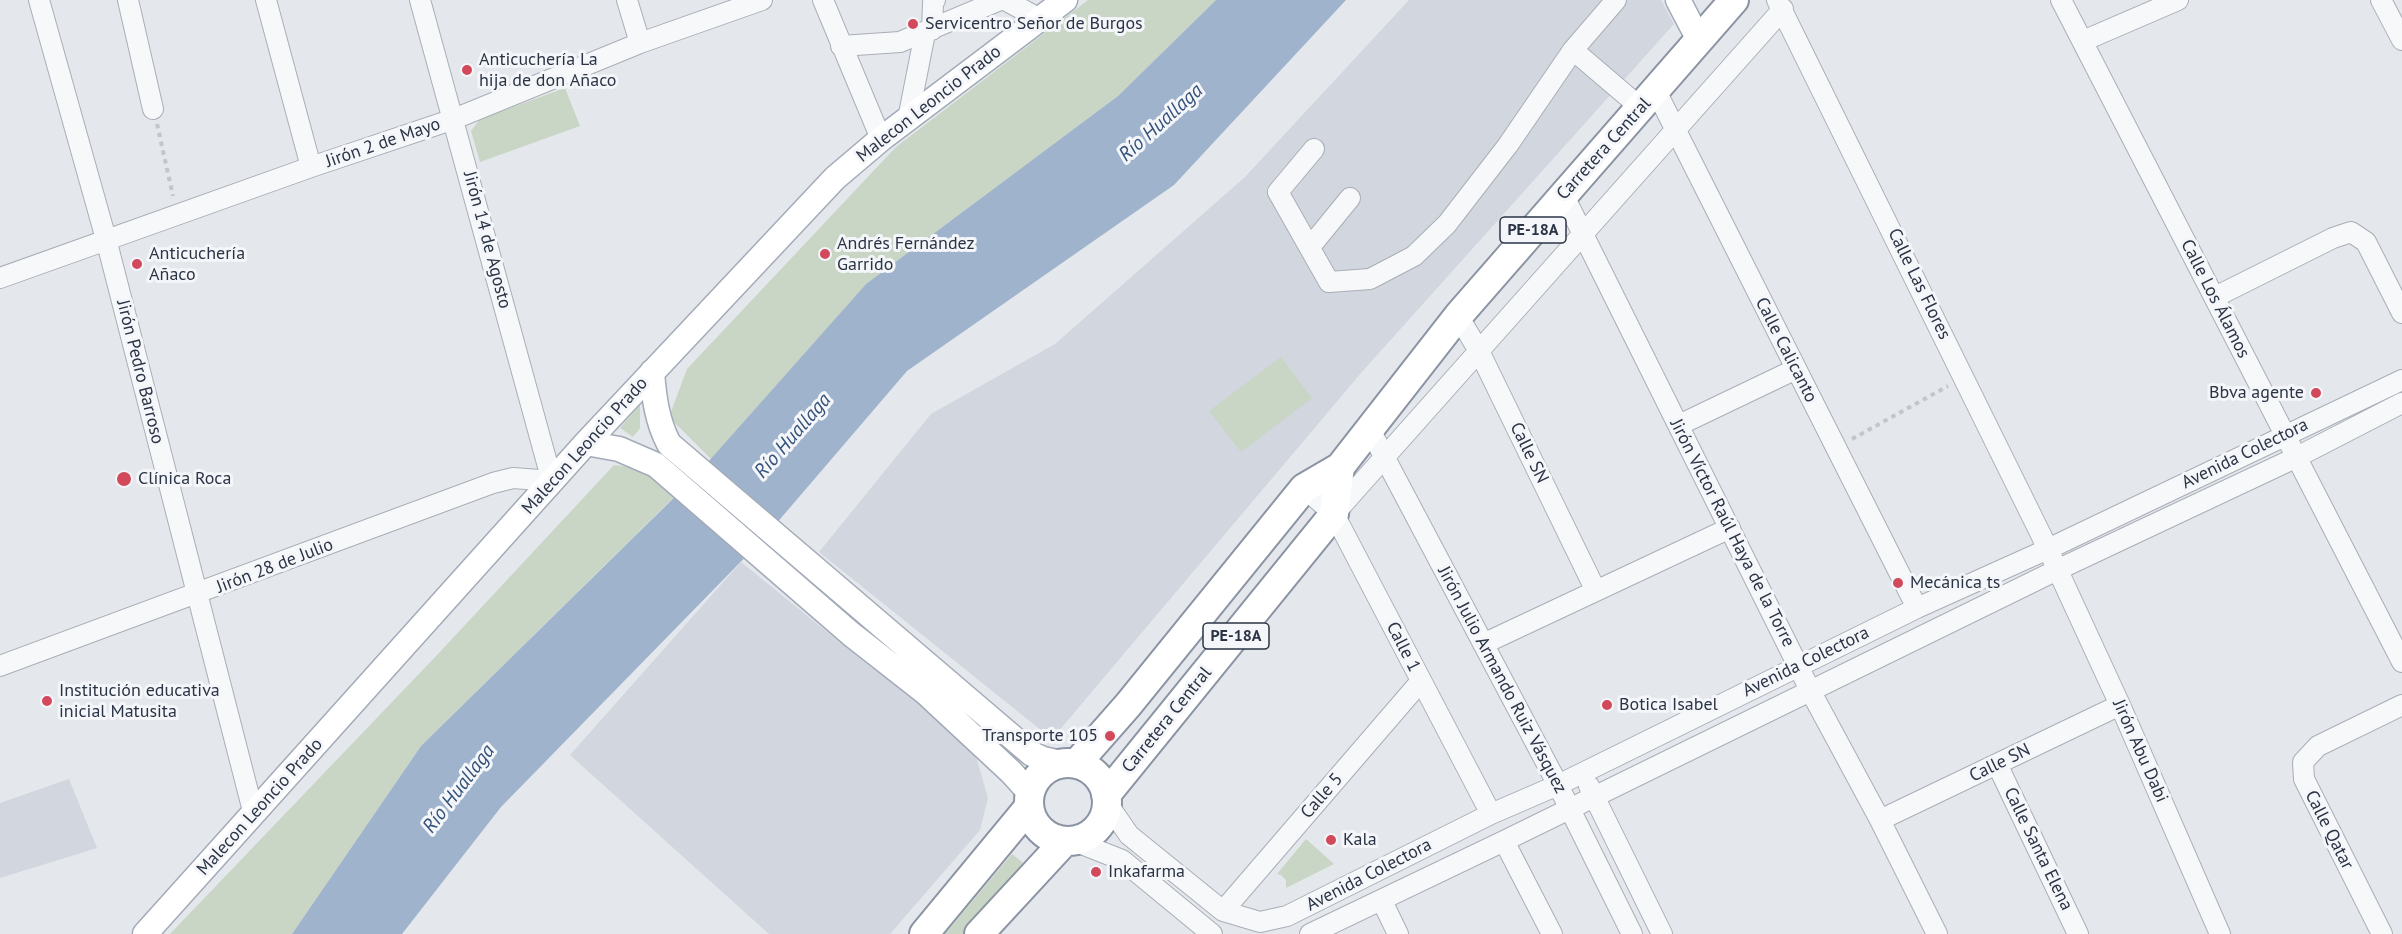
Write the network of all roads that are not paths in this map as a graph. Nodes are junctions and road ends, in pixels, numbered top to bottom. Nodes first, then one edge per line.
1 (39, 0) edge
2 (128, 0) edge
3 (266, 0) edge
4 (420, 0) edge
5 (627, 0) edge
6 (762, 0) edge
7 (823, 0) edge
8 (935, 0) edge
9 (1000, 0) edge
10 (1005, 0) edge
11 (1065, 0) edge
12 (1616, 0) edge
13 (1678, 0) edge
14 (1734, 0) edge
15 (2061, 0) edge
16 (2178, 0) edge
17 (2382, 0) edge
18 (1780, 5) edge
19 (1041, 19) junction
20 (928, 31) junction
21 (1699, 40) junction
22 (2402, 40) edge
23 (2083, 41) junction
24 (640, 43) junction
25 (841, 46) junction
26 (1573, 51) junction
27 (1648, 100) junction
28 (153, 109) road end
29 (454, 119) junction
30 (908, 119) junction
31 (1676, 130) junction
32 (881, 139) junction
33 (1314, 149) dead end
34 (311, 167) junction
35 (1563, 194) junction
36 (1350, 198) dead end
37 (1583, 234) junction
38 (106, 239) junction
39 (1310, 248) junction
40 (0, 278) edge
41 (2215, 297) junction
42 (2402, 313) edge
43 (1458, 316) junction
44 (1479, 351) junction
45 (1796, 369) junction
46 (652, 372) junction
47 (2402, 380) edge
48 (2402, 403) edge
49 (1678, 425) junction
50 (1370, 428) junction
51 (2284, 435) junction
52 (586, 443) junction
53 (1385, 458) junction
54 (2295, 458) junction
55 (1340, 467) junction
56 (552, 481) junction
57 (1304, 488) junction
58 (1334, 514) junction
59 (1730, 528) junction
60 (2048, 549) junction
61 (2057, 570) junction
62 (1596, 591) junction
63 (196, 595) junction
64 (1917, 608) junction
65 (1483, 644) junction
66 (2402, 662) edge
67 (0, 666) edge
68 (1798, 666) junction
69 (1421, 681) junction
70 (1811, 692) junction
71 (2120, 705) junction
72 (2402, 705) edge
73 (1069, 763) junction
74 (1997, 764) junction
75 (1583, 772) junction
76 (1557, 785) junction
77 (1594, 797) junction
78 (1107, 799) junction
79 (1029, 800) junction
80 (1569, 809) junction
81 (1491, 814) junction
82 (254, 815) junction
83 (1880, 820) junction
84 (1069, 841) junction
85 (1504, 842) junction
86 (1382, 901) junction
87 (1223, 911) junction
88 (145, 934) edge
89 (924, 934) edge
90 (979, 934) edge
91 (1210, 934) edge
92 (1310, 934) edge
93 (1398, 934) edge
94 (1552, 934) edge
95 (1632, 934) edge
96 (1662, 934) edge
97 (1937, 934) edge
98 (2078, 934) edge
99 (2220, 934) edge
100 (2382, 934) edge

1 - 38 street, Jirón Pedro Barroso
2 - 28 street
3 - 34 street
4 - 29 street, Jirón 14 de Agosto
5 - 24 street
6 - 24 street, Jirón 2 de Mayo
7 - 25 street
8 - 20 street
9 - 20 street
10 - 19 street
11 - 19 main road, Malecon Leoncio Prado
12 - 26 street
13 - 21 main road
14 - 21 highway, Carretera Central / PE-18A
15 - 23 street, Calle Los Álamos
16 - 23 street
17 - 22 street
18 - 31 street
18 - 60 street, Calle Las Flores
19 - 30 main road, Malecon Leoncio Prado
20 - 25 street
20 - 30 street
21 - 27 highway, Carretera Central / PE-18A
23 - 41 street, Calle Los Álamos
24 - 29 street, Jirón 2 de Mayo
25 - 32 street
26 - 27 street
26 - 39 street
27 - 31 street, Calle Calicanto
27 - 35 highway, Carretera Central / PE-18A
29 - 34 street, Jirón 2 de Mayo
29 - 56 street, Jirón 14 de Agosto
30 - 32 main road, Malecon Leoncio Prado
31 - 37 street
31 - 45 street, Calle Calicanto
32 - 46 main road, Malecon Leoncio Prado
33 - 39 street
34 - 38 street, Jirón 2 de Mayo
35 - 37 street, Jirón Víctor Raúl Haya de la Torre
35 - 43 highway, Carretera Central / PE-18A
36 - 39 street
37 - 44 street
37 - 49 street, Jirón Víctor Raúl Haya de la Torre
38 - 40 street, Jirón 2 de Mayo
38 - 63 street, Jirón Pedro Barroso
41 - 42 street
41 - 51 street, Calle Los Álamos
43 - 44 street, Calle SN
43 - 50 highway, Carretera Central / PE-18A
44 - 53 street
44 - 62 street, Calle SN
45 - 49 street
45 - 64 street, Calle Calicanto
46 - 52 main road, Malecon Leoncio Prado
46 - 73 main road
47 - 51 street, Avenida Colectora
48 - 54 street, Avenida Colectora
49 - 59 street, Jirón Víctor Raúl Haya de la Torre
50 - 53 street, Jirón Julio Armando Ruiz Vásquez
50 - 55 highway, Carretera Central / PE-18A
51 - 54 street, Calle Los Álamos
51 - 60 street, Avenida Colectora
52 - 56 main road, Malecon Leoncio Prado
52 - 79 main road
53 - 58 street
53 - 65 street, Jirón Julio Armando Ruiz Vásquez
54 - 61 street, Avenida Colectora
54 - 66 street, Calle Los Álamos
55 - 57 highway, Carretera Central / PE-18A
55 - 58 highway
56 - 63 street, Jirón 28 de Julio
56 - 82 main road, Malecon Leoncio Prado
57 - 58 street, Calle 1
57 - 73 highway, Carretera Central / PE-18A
58 - 69 street, Calle 1
58 - 78 highway, Carretera Central / PE-18A
59 - 62 street
59 - 68 street, Jirón Víctor Raúl Haya de la Torre
60 - 61 street, Calle Las Flores
60 - 64 street, Avenida Colectora
61 - 70 street, Avenida Colectora
61 - 71 street, Jirón Abu Dabi
62 - 65 street
63 - 67 street, Jirón 28 de Julio
63 - 82 street, Jirón Pedro Barroso
64 - 68 street, Avenida Colectora
65 - 76 street, Jirón Julio Armando Ruiz Vásquez
68 - 70 street, Jirón Víctor Raúl Haya de la Torre
68 - 75 street, Avenida Colectora
69 - 81 street, Calle 1
69 - 87 street, Calle 5
70 - 77 street, Avenida Colectora
70 - 83 street, Jirón Víctor Raúl Haya de la Torre
71 - 74 street, Calle SN
71 - 99 street, Jirón Abu Dabi
72 - 100 street, Calle Qatar
73 - 78 highway
73 - 79 highway
74 - 83 street, Calle SN
74 - 98 street, Calle Santa Elena
75 - 76 street, Avenida Colectora
75 - 77 street, Jirón Julio Armando Ruiz Vásquez
76 - 80 street, Jirón Julio Armando Ruiz Vásquez
76 - 81 street, Avenida Colectora
77 - 80 street, Avenida Colectora
77 - 96 street, Jirón Julio Armando Ruiz Vásquez
78 - 84 highway
78 - 87 street, Avenida Colectora
79 - 84 highway
79 - 89 highway
80 - 85 street, Avenida Colectora
80 - 95 street, Jirón Julio Armando Ruiz Vásquez
81 - 87 street, Avenida Colectora
82 - 88 main road, Malecon Leoncio Prado
83 - 97 street, Jirón Víctor Raúl Haya de la Torre
84 - 90 highway
84 - 91 street
85 - 86 street, Avenida Colectora
85 - 94 street
86 - 92 street, Avenida Colectora
86 - 93 street

